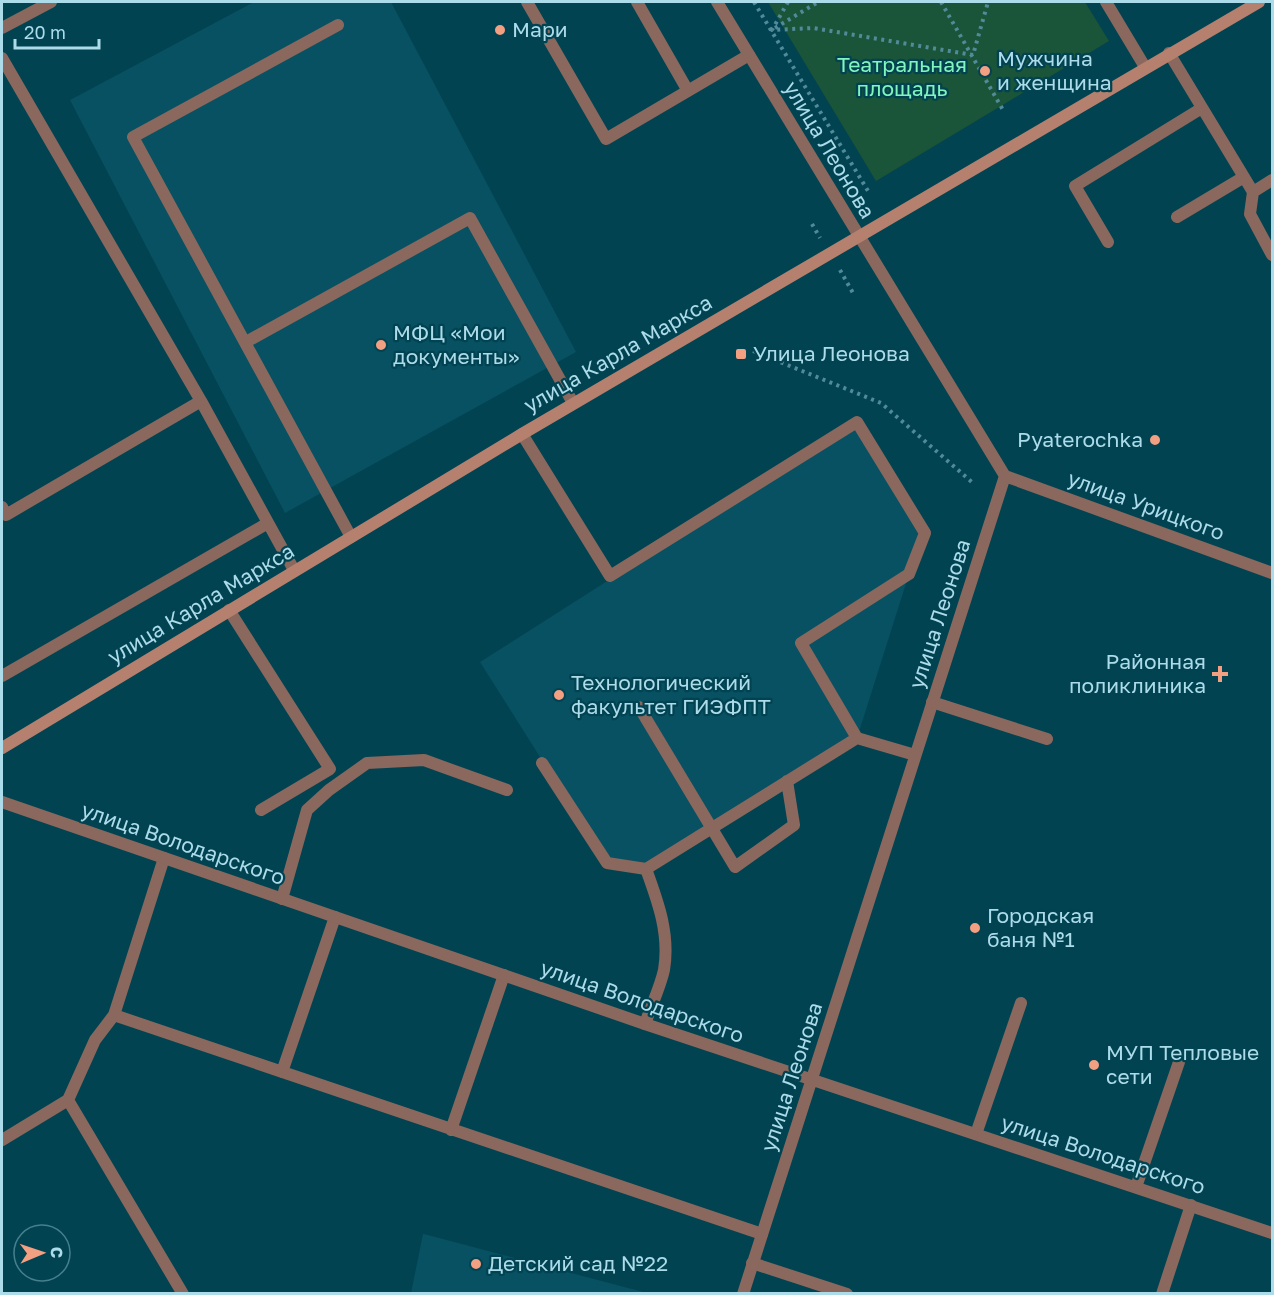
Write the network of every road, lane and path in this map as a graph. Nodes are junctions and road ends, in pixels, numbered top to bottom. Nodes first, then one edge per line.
1 (51, 2) edge
2 (527, 2) edge
3 (637, 2) edge
4 (717, 2) edge
5 (754, 2) edge
6 (788, 2) edge
7 (818, 2) edge
8 (941, 2) edge
9 (988, 2) edge
10 (1106, 2) edge
11 (1259, 2) edge
12 (338, 25) dead end
13 (2, 28) edge
14 (772, 30) junction
15 (1169, 54) junction
16 (748, 55) junction
17 (973, 55) junction
18 (2, 58) edge
19 (1145, 67) junction
20 (688, 91) junction
21 (1202, 108) junction
22 (1003, 110) dead end
23 (1244, 177) junction
24 (1272, 180) edge
25 (868, 191) dead end
26 (1253, 192) junction
27 (1178, 217) dead end
28 (859, 236) junction
29 (1108, 242) dead end
30 (1272, 255) edge
31 (246, 342) junction
32 (201, 401) junction
33 (573, 403) junction
34 (522, 434) junction
35 (1005, 476) junction
36 (2, 507) edge
37 (268, 523) junction
38 (351, 537) junction
39 (294, 570) junction
40 (1272, 573) edge
41 (230, 610) junction
42 (2, 676) edge
43 (932, 702) junction
44 (639, 707) dead end
45 (857, 738) junction
46 (1047, 739) dead end
47 (2, 748) edge
48 (915, 756) junction
49 (542, 763) dead end
50 (787, 781) junction
51 (507, 790) dead end
52 (2, 802) edge
53 (261, 810) dead end
54 (711, 828) junction
55 (164, 858) junction
56 (646, 869) junction
57 (282, 899) junction
58 (334, 917) junction
59 (504, 975) junction
60 (1021, 1004) dead end
61 (114, 1015) junction
62 (645, 1024) junction
63 (1179, 1062) dead end
64 (282, 1072) junction
65 (813, 1080) junction
66 (68, 1101) junction
67 (452, 1130) junction
68 (976, 1134) junction
69 (2, 1140) edge
70 (1136, 1188) junction
71 (1191, 1205) junction
72 (1272, 1233) edge
73 (762, 1234) junction
74 (752, 1263) junction
75 (183, 1293) edge
76 (743, 1293) edge
77 (847, 1293) edge
78 (1162, 1293) edge

1 - 13 street
2 - 20 street
3 - 20 street
4 - 16 street, улица Леонова
5 - 14 path
6 - 14 path
7 - 14 path
8 - 17 path
9 - 17 path
10 - 19 street
11 - 15 street, улица Карла Маркса
12 - 31 street
14 - 17 path
14 - 25 path
15 - 19 street, улица Карла Маркса
15 - 21 street
16 - 20 street
16 - 28 street, улица Леонова
17 - 22 path
18 - 32 street
19 - 28 street, улица Карла Маркса
21 - 23 street
21 - 29 street
23 - 26 street
23 - 27 street
24 - 26 street
26 - 30 street
28 - 33 street, улица Карла Маркса
28 - 35 street, улица Леонова
31 - 33 street
31 - 38 street
32 - 36 street
32 - 37 street
33 - 34 street, улица Карла Маркса
34 - 38 street, улица Карла Маркса
34 - 45 street
35 - 40 street, улица Урицкого
35 - 43 street, улица Леонова
37 - 39 street
37 - 42 street
38 - 39 street, улица Карла Маркса
39 - 41 street, улица Карла Маркса
41 - 47 street, улица Карла Маркса
41 - 53 street
43 - 46 street
43 - 48 street, улица Леонова
44 - 54 street
45 - 48 street
45 - 50 street
48 - 65 street, улица Леонова
49 - 56 street
50 - 54 street
50 - 54 street
51 - 57 street
52 - 55 street, улица Володарского
54 - 56 street
55 - 57 street, улица Володарского
55 - 61 street
56 - 62 street
57 - 58 street, улица Володарского
58 - 59 street, улица Володарского
58 - 64 street
59 - 62 street, улица Володарского
59 - 67 street
60 - 68 street
61 - 64 street
61 - 66 street
62 - 65 street, улица Володарского
63 - 70 street
64 - 67 street
65 - 68 street, улица Володарского
65 - 73 street, улица Леонова
66 - 69 street
66 - 75 street
67 - 73 street
68 - 70 street, улица Володарского
70 - 71 street, улица Володарского
71 - 72 street, улица Володарского
71 - 78 street
73 - 74 street, улица Леонова
74 - 76 street, улица Леонова
74 - 77 street

